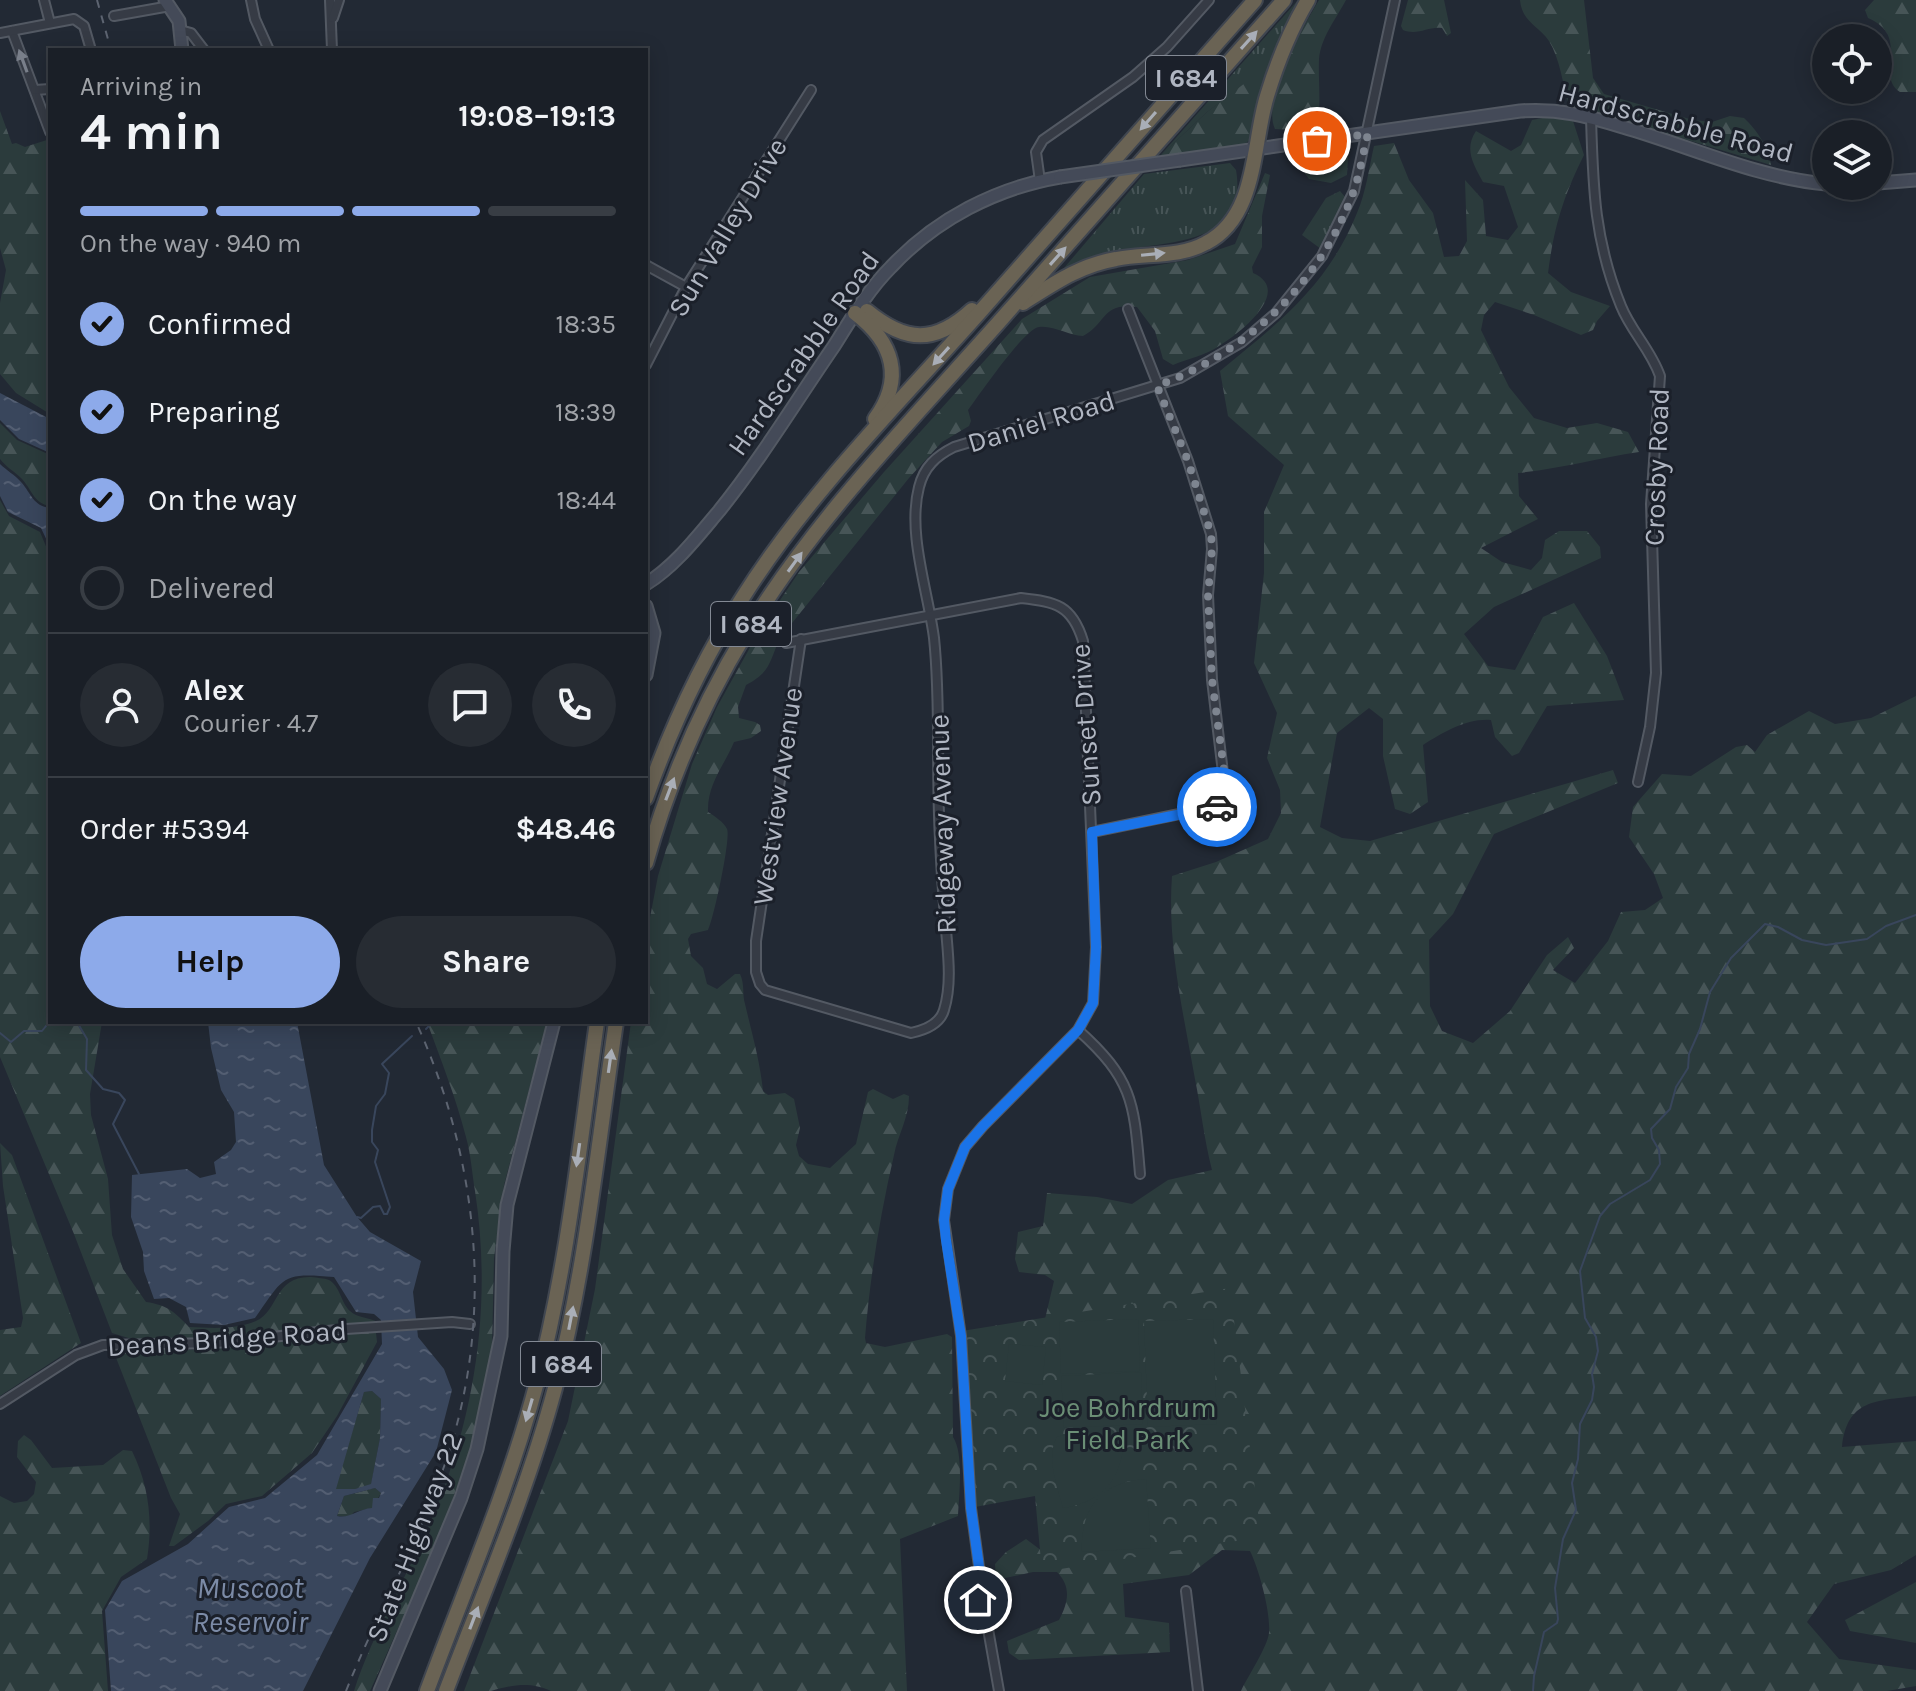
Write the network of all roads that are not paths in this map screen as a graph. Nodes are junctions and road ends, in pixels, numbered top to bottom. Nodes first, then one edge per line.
1 (251, 0) edge
2 (330, 0) edge
3 (339, 0) edge
4 (1209, 0) edge
5 (1255, 0) edge
6 (1284, 0) edge
7 (1308, 0) edge
8 (1395, 0) edge
9 (44, 4) edge
10 (171, 5) edge
11 (114, 16) dead end
12 (332, 22) junction
13 (50, 23) junction
14 (180, 30) junction
15 (12, 31) junction
16 (0, 33) edge
17 (90, 48) edge
18 (182, 48) edge
19 (202, 48) edge
20 (268, 48) edge
21 (332, 48) edge
22 (48, 89) edge
23 (35, 90) junction
24 (811, 90) dead end
25 (1591, 117) junction
26 (48, 126) edge
27 (1368, 134) junction
28 (1255, 150) junction
29 (1916, 180) edge
30 (1040, 181) junction
31 (1812, 182) edge
32 (1892, 182) edge
33 (648, 266) edge
34 (686, 287) junction
35 (993, 298) junction
36 (1128, 309) dead end
37 (858, 310) junction
38 (1006, 314) junction
39 (648, 361) edge
40 (1157, 386) junction
41 (845, 465) junction
42 (648, 582) edge
43 (648, 612) edge
44 (929, 614) junction
45 (801, 639) junction
46 (786, 643) dead end
47 (648, 667) edge
48 (1638, 782) dead end
49 (648, 793) edge
50 (1092, 832) junction
51 (648, 857) edge
52 (754, 954) joint
53 (553, 1024) edge
54 (597, 1024) edge
55 (616, 1024) edge
56 (1078, 1030) junction
57 (1140, 1174) dead end
58 (470, 1324) dead end
59 (0, 1404) edge
60 (1186, 1591) dead end
61 (983, 1596) junction
62 (988, 1629) junction
63 (380, 1691) edge
64 (427, 1691) edge
65 (446, 1691) edge
66 (999, 1691) edge
67 (1198, 1691) edge

1 - 20 street
2 - 12 street
3 - 12 street
4 - 30 street
5 -> 35 highway, I 684
38 -> 6 highway, I 684
7 - 28 highway
8 - 27 street, Daniel Road
9 - 13 street
10 - 11 street
10 - 14 main road
12 - 21 street
13 - 15 street
13 - 17 street
14 - 18 main road
14 - 19 street
15 - 16 street
23 -> 15 street
22 - 23 street
23 - 26 street
24 - 34 street, Sun Valley Drive
25 - 27 main road, Hardscrabble Road
25 - 31 main road, Hardscrabble Road
25 - 48 street, Crosby Road
27 - 28 main road, Hardscrabble Road
27 - 40 street, Daniel Road
28 - 30 main road, Hardscrabble Road, bridge
38 -> 28 highway
29 - 32 main road
30 - 37 main road, Hardscrabble Road
33 - 34 street
34 - 39 street, Sun Valley Drive
35 - 37 highway
35 -> 41 highway, I 684
36 - 40 street
37 - 41 highway
37 - 42 main road, Hardscrabble Road
51 -> 38 highway, I 684
40 - 44 street, Daniel Road
40 - 50 street
41 - 49 highway, I 684
43 - 47 main road
44 - 45 street, Sunset Drive
44 - 50 street, Sunset Drive
44 - 52 street, Ridgeway Avenue
45 - 46 street, Sunset Drive
45 - 52 street, Westview Avenue
50 - 56 street, Sunset Drive
53 - 63 main road, State Highway 22
54 -> 64 highway, I 684
65 -> 55 highway, I 684
56 - 57 street
56 - 61 street, Sunset Drive
58 - 59 street, Deans Bridge Road
60 - 67 street
61 - 62 street
61 - 62 street, Sunset Drive
62 - 66 street, Sunset Drive

